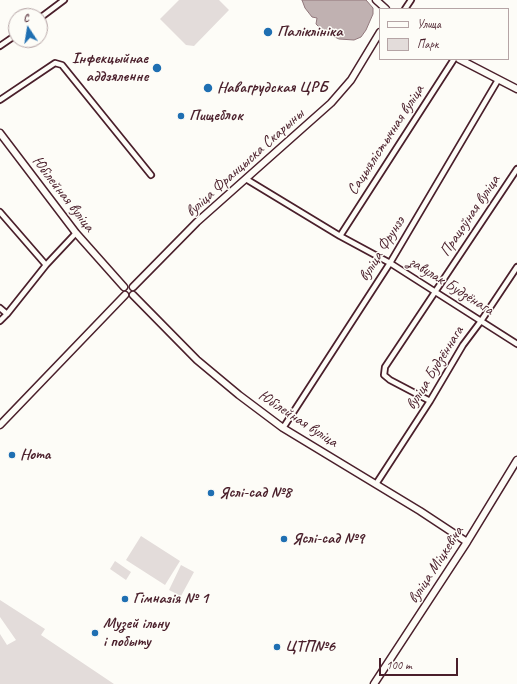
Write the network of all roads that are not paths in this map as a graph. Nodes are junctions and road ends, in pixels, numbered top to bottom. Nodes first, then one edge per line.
1 (64, 0) edge
2 (376, 0) edge
3 (385, 8) edge
4 (48, 12) edge
5 (379, 34) edge
6 (453, 60) edge
7 (461, 60) edge
8 (498, 80) junction
9 (517, 89) edge
10 (0, 100) edge
11 (0, 133) edge
12 (517, 169) edge
13 (151, 175) dead end
14 (246, 180) junction
15 (0, 212) edge
16 (76, 233) junction
17 (340, 236) junction
18 (390, 263) junction
19 (46, 264) junction
20 (517, 267) edge
21 (124, 287) junction
22 (133, 287) junction
23 (434, 291) junction
24 (124, 295) junction
25 (133, 295) junction
26 (0, 308) edge
27 (7, 314) junction
28 (0, 321) edge
29 (482, 321) junction
30 (517, 344) edge
31 (430, 401) junction
32 (0, 425) edge
33 (283, 428) junction
34 (517, 460) edge
35 (376, 484) junction
36 (467, 542) junction
37 (374, 684) edge

1 - 4 street
2 - 3 street
5 - 14 street, вуліца Францыска Скарыны
6 - 17 street, Сацыялістычная вуліца
7 - 8 street
8 - 9 street
8 - 18 street, вуліца Фрунзэ
10 - 13 street
11 - 16 street, Юбілейная вуліца
12 - 23 street, Працоўная вуліца
14 - 17 street, завулак Будзёнага
14 - 22 street, вуліца Францыска Скарыны
15 - 19 street
16 - 19 street
16 - 21 street, Юбілейная вуліца
17 - 18 street, завулак Будзёнага
18 - 23 street, завулак Будзёнага
18 - 33 street, вуліца Фрунзэ
19 - 27 street
20 - 29 street, вуліца Будзённага
21 - 22 street
21 - 24 street
22 - 25 street
23 - 29 street, завулак Будзёнага
23 - 31 street, Працоўная вуліца
24 - 25 street
24 - 32 street
25 - 33 street, Юбілейная вуліца
26 - 27 street
27 - 28 street
29 - 30 street, завулак Будзёнага
29 - 31 street, вуліца Будзённага
31 - 35 street, вуліца Будзённага
33 - 35 street, Юбілейная вуліца
34 - 36 street, вуліца Міцкевіча
35 - 36 street, Юбілейная вуліца
36 - 37 street, вуліца Міцкевіча

